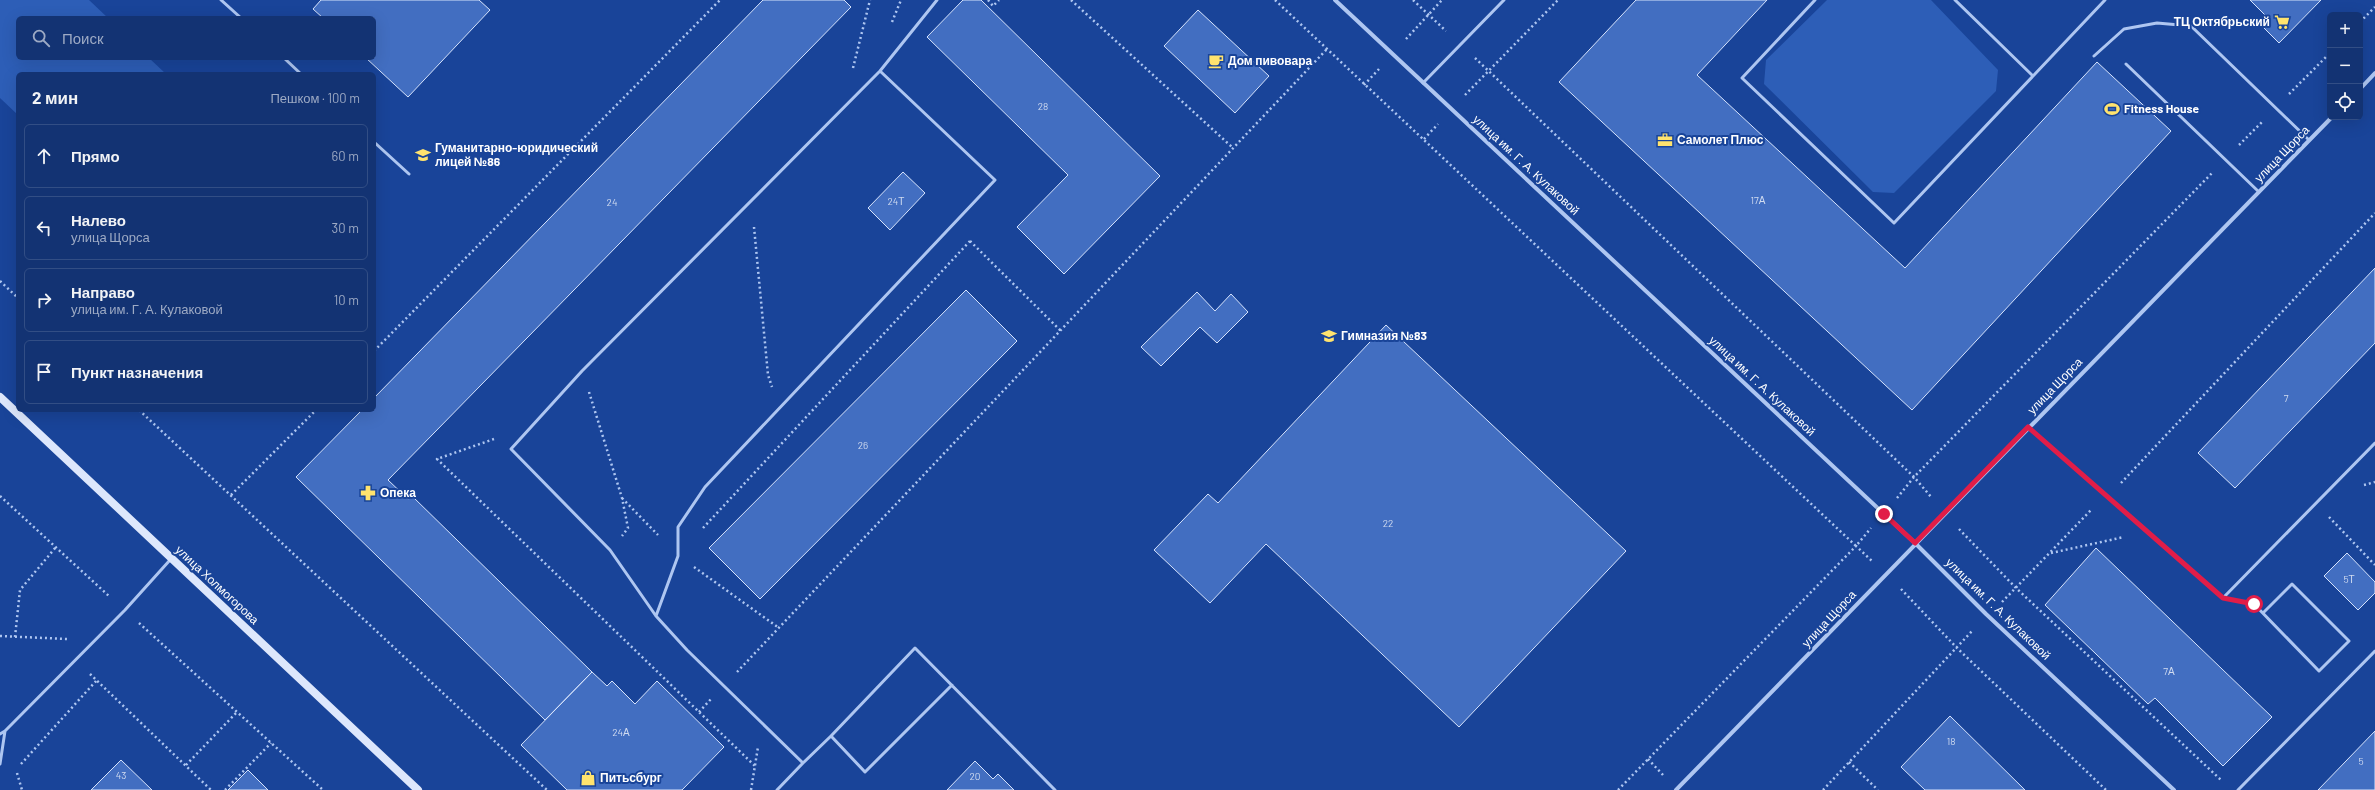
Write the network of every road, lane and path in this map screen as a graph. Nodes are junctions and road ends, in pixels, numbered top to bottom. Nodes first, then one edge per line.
1 (222, 0) edge
2 (720, 0) edge
3 (870, 0) edge
4 (901, 0) edge
5 (937, 0) edge
6 (988, 0) edge
7 (999, 0) edge
8 (1071, 0) edge
9 (1275, 0) edge
10 (1335, 0) edge
11 (1413, 0) edge
12 (1504, 0) edge
13 (1558, 0) edge
14 (1815, 0) edge
15 (1956, 0) edge
16 (2105, 0) edge
17 (2375, 7) edge
18 (239, 16) edge
19 (2363, 19) edge
20 (890, 27) dead end
21 (1460, 44) junction
22 (1327, 49) junction
23 (2094, 56) dead end
24 (2327, 56) edge
25 (286, 60) edge
26 (2126, 64) dead end
27 (857, 69) dead end
28 (880, 71) junction
29 (1488, 71) junction
30 (299, 72) edge
31 (2375, 73) edge
32 (2033, 76) junction
33 (1423, 83) junction
34 (2363, 86) edge
35 (2276, 108) junction
36 (1452, 109) junction
37 (2329, 120) edge
38 (1424, 139) junction
39 (2309, 140) junction
40 (376, 144) edge
41 (1233, 148) junction
42 (2226, 159) junction
43 (409, 174) dead end
44 (2259, 192) junction
45 (751, 200) junction
46 (953, 225) junction
47 (970, 241) junction
48 (0, 281) edge
49 (16, 296) edge
50 (1061, 331) junction
51 (376, 349) edge
52 (582, 371) junction
53 (0, 397) edge
54 (780, 410) junction
55 (16, 412) edge
56 (16, 412) edge
57 (141, 412) edge
58 (314, 412) edge
59 (2028, 427) junction
60 (495, 439) dead end
61 (2375, 443) edge
62 (1914, 477) junction
63 (0, 496) edge
64 (231, 496) junction
65 (622, 498) junction
66 (2316, 504) junction
67 (1944, 513) junction
68 (1884, 514) junction
69 (2148, 532) junction
70 (1915, 543) junction
71 (56, 547) junction
72 (610, 550) junction
73 (2050, 553) dead end
74 (678, 556) junction
75 (172, 558) junction
76 (2375, 565) edge
77 (2223, 598) junction
78 (124, 610) junction
79 (2264, 612) junction
80 (656, 616) junction
81 (779, 628) junction
82 (0, 636) edge
83 (15, 637) junction
84 (96, 640) junction
85 (1957, 648) dead end
86 (2375, 651) edge
87 (75, 660) junction
88 (96, 681) junction
89 (952, 685) junction
90 (723, 686) junction
91 (237, 712) junction
92 (699, 712) junction
93 (761, 722) junction
94 (5, 732) junction
95 (0, 734) edge
96 (831, 736) junction
97 (271, 743) junction
98 (1648, 759) dead end
99 (803, 762) junction
100 (1849, 762) dead end
101 (0, 764) edge
102 (186, 765) junction
103 (755, 766) junction
104 (2226, 784) dead end
105 (1828, 785) dead end
106 (22, 790) edge
107 (211, 790) edge
108 (225, 790) edge
109 (323, 790) edge
110 (418, 790) edge
111 (547, 790) edge
112 (751, 790) edge
113 (777, 790) edge
114 (1055, 790) edge
115 (1618, 790) edge
116 (1677, 790) edge
117 (1828, 790) edge
118 (1878, 790) edge
119 (2106, 790) edge
120 (2174, 790) edge
121 (2238, 790) edge

1 - 18 lane
2 - 51 path
3 - 27 path
4 - 20 path
5 - 28 lane
6 - 7 path
8 - 41 path
9 - 22 path
10 - 33 street, улица им. Г. А. Кулаковой
11 - 21 path
12 - 21 lane
13 - 29 path
14 - 32 lane
15 - 32 lane
16 - 32 lane
17 - 19 path
21 - 29 path
21 - 33 lane
22 - 38 path
22 - 41 path
23 - 35 lane
24 - 35 path
25 - 30 lane
26 - 42 lane
28 - 45 lane
28 - 46 lane
29 - 36 path
29 - 62 path
31 - 34 street
33 - 36 street, улица им. Г. А. Кулаковой
35 - 39 lane
35 - 42 path
36 - 38 path
36 - 68 street, улица им. Г. А. Кулаковой
37 - 39 street, улица Щорса
38 - 68 path
39 - 44 street, улица Щорса
40 - 43 lane
41 - 50 path
42 - 44 lane
42 - 62 path
44 - 59 street, улица Щорса
45 - 52 lane
45 - 54 path
46 - 47 path
46 - 54 lane
47 - 50 path
47 - 74 path
48 - 49 path
50 - 81 path
52 - 65 path
52 - 72 lane
53 - 55 main road, улица Холмогорова
54 - 74 lane
56 - 75 main road, улица Холмогорова
57 - 64 path
58 - 64 path
59 - 67 street, улица Щорса
59 - 69 lane
60 - 92 path
61 - 66 lane
62 - 67 path
62 - 68 path
63 - 71 path
64 - 111 path
65 - 72 path
65 - 74 path
66 - 76 path
66 - 77 lane
67 - 70 street, улица Щорса
67 - 104 path
68 - 70 street, улица им. Г. А. Кулаковой
69 - 73 path
69 - 77 lane
70 - 116 street, улица Щорса
70 - 120 street, улица им. Г. А. Кулаковой
71 - 78 path
71 - 83 path
72 - 80 lane
74 - 80 lane
74 - 81 path
75 - 78 lane
75 - 110 main road, улица Холмогорова
77 - 79 lane
78 - 84 lane
78 - 91 path
79 - 79 lane
80 - 90 lane
81 - 90 path
82 - 83 path
83 - 84 path
84 - 87 lane
85 - 119 path
86 - 121 lane
87 - 88 path
87 - 94 lane
88 - 102 path
88 - 106 path
89 - 96 lane
89 - 96 lane
89 - 114 lane
90 - 92 path
90 - 93 lane
91 - 97 path
91 - 102 path
92 - 103 path
93 - 99 lane
93 - 103 path
94 - 95 lane
94 - 101 lane
96 - 99 lane
97 - 108 path
97 - 109 path
98 - 115 path
99 - 113 lane
100 - 118 path
102 - 107 path
103 - 112 path
105 - 117 path

